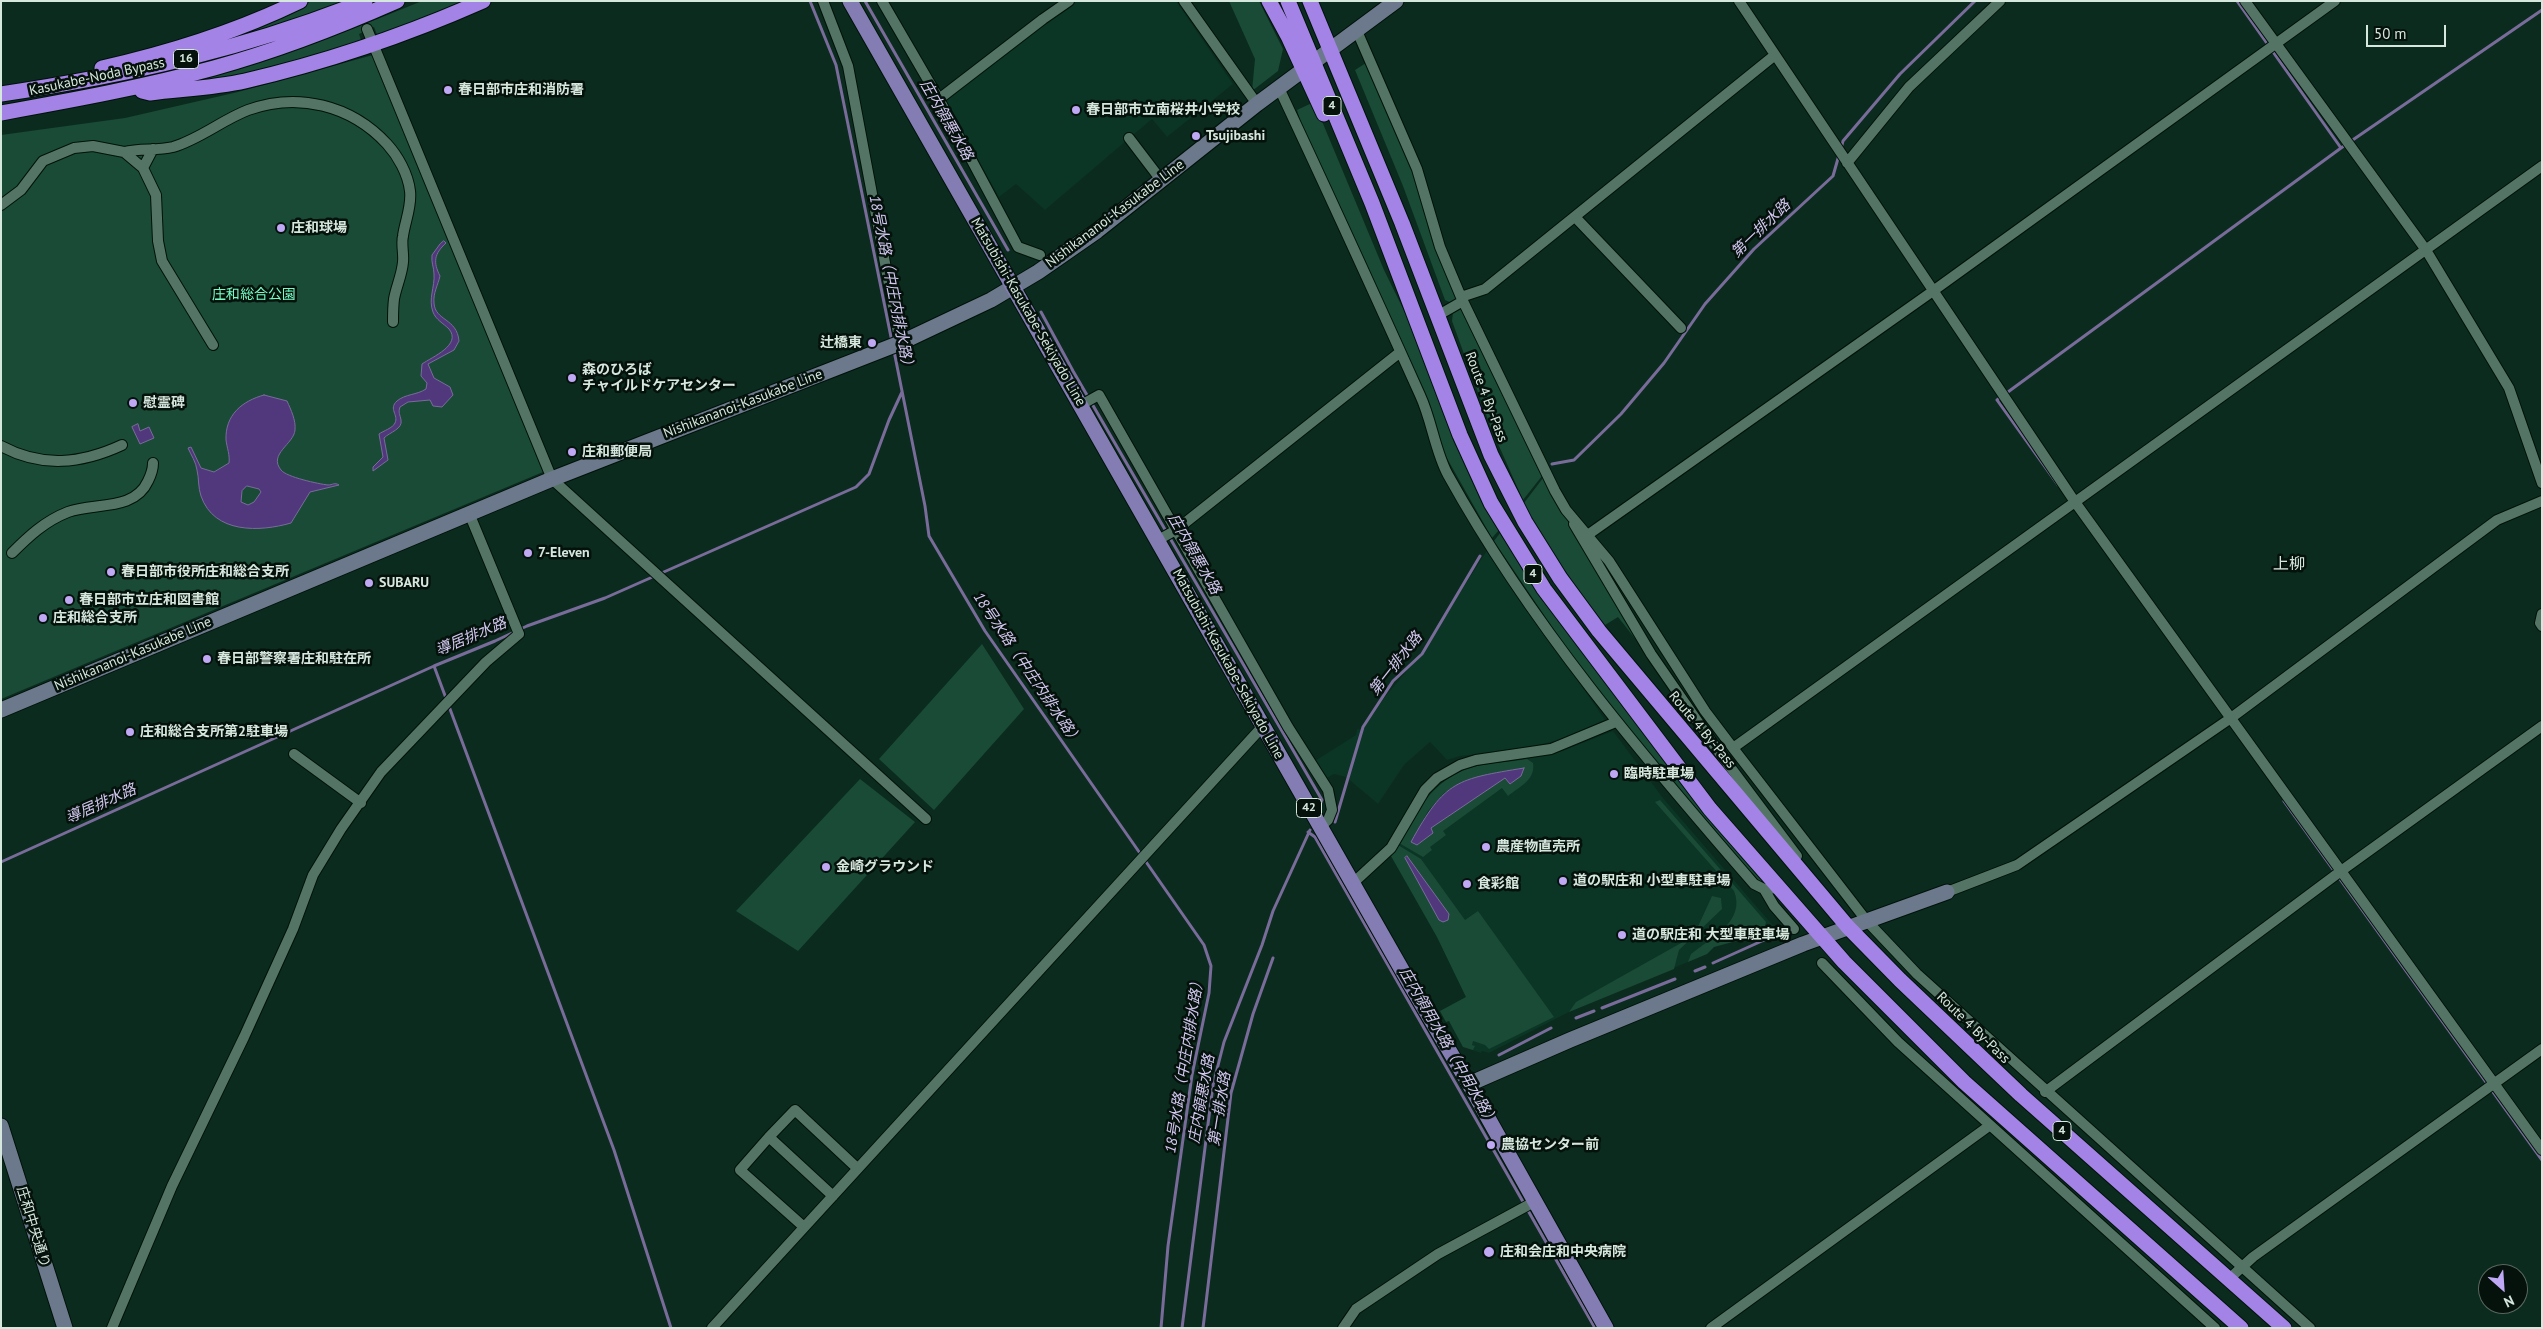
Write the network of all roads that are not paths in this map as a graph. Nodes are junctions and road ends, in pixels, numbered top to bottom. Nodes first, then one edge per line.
1 (300, 1) edge
2 (365, 1) edge
3 (397, 1) edge
4 (483, 1) edge
5 (822, 1) edge
6 (850, 1) edge
7 (882, 1) edge
8 (1069, 1) edge
9 (1184, 1) edge
10 (1270, 1) edge
11 (1288, 1) edge
12 (1310, 1) edge
13 (1321, 1) edge
14 (1396, 1) edge
15 (1739, 1) edge
16 (2000, 1) edge
17 (2245, 1) edge
18 (2335, 1) edge
19 (367, 30) dead end
20 (1357, 31) junction
21 (2274, 44) junction
22 (374, 46) junction
23 (1331, 50) junction
24 (1775, 55) junction
25 (1309, 66) junction
26 (132, 88) junction
27 (1279, 88) junction
28 (1, 92) edge
29 (939, 99) junction
30 (1257, 104) junction
31 (1, 113) edge
32 (1129, 138) dead end
33 (153, 149) junction
34 (124, 152) junction
35 (1846, 163) junction
36 (2542, 166) edge
37 (143, 168) junction
38 (1161, 180) junction
39 (1, 205) edge
40 (1576, 218) junction
41 (2426, 250) junction
42 (1040, 255) dead end
43 (1014, 287) junction
44 (1933, 291) junction
45 (1462, 299) junction
46 (1438, 316) junction
47 (393, 322) dead end
48 (1681, 328) dead end
49 (900, 343) junction
50 (213, 345) dead end
51 (1399, 353) junction
52 (1084, 404) junction
53 (122, 445) dead end
54 (1, 446) edge
55 (153, 463) dead end
56 (552, 479) junction
57 (2542, 483) edge
58 (2542, 501) edge
59 (2075, 502) junction
60 (1566, 510) junction
61 (469, 513) junction
62 (1174, 531) junction
63 (1588, 534) junction
64 (1160, 539) junction
65 (12, 553) dead end
66 (2542, 614) edge
67 (2542, 626) edge
68 (1, 710) edge
69 (2231, 718) junction
70 (1616, 722) junction
71 (1263, 726) junction
72 (2542, 726) edge
73 (1583, 737) junction
74 (1588, 746) dead end
75 (1733, 748) junction
76 (294, 754) dead end
77 (360, 803) junction
78 (926, 819) dead end
79 (1320, 826) junction
80 (2341, 871) junction
81 (1352, 884) junction
82 (1812, 885) junction
83 (1771, 888) junction
84 (1947, 892) joint
85 (1866, 920) junction
86 (1848, 927) junction
87 (1794, 929) dead end
88 (1822, 937) junction
89 (1822, 963) dead end
90 (1917, 974) junction
91 (1900, 980) junction
92 (2542, 1048) edge
93 (1936, 1064) junction
94 (2494, 1083) junction
95 (1470, 1084) junction
96 (2045, 1092) junction
97 (1, 1126) edge
98 (1988, 1126) junction
99 (769, 1137) junction
100 (2542, 1150) edge
101 (857, 1168) junction
102 (833, 1196) junction
103 (1534, 1202) junction
104 (804, 1227) junction
105 (2241, 1266) junction
106 (2230, 1279) junction
107 (65, 1328) edge
108 (112, 1328) edge
109 (712, 1328) edge
110 (1343, 1328) edge
111 (1606, 1328) edge
112 (1711, 1328) edge
113 (2215, 1328) edge
114 (2241, 1328) edge
115 (2284, 1328) edge
116 (2310, 1328) edge

1 - 28 highway, 16
2 - 28 highway, Kasukabe-Noda Bypass / 16
3 - 26 highway, Kasukabe-Noda Bypass / 16
4 - 22 highway, 16
5 - 49 street
6 - 43 main road, Matsubishi-Kasukabe-Sekiyado Line / 42
7 - 29 street
8 - 29 street
9 - 30 street
10 - 25 highway
11 - 25 highway
12 - 23 highway, Route 4 By-Pass / 4
13 - 23 highway, 4
14 - 20 main road, Nishikananoi-Kasukabe Line
15 - 24 street
16 - 35 street
17 - 21 street
18 - 21 street
19 - 22 street
20 - 23 main road, Nishikananoi-Kasukabe Line
20 - 45 street
21 - 41 street
21 - 44 street
22 - 26 highway, 16
22 - 56 street
23 - 25 main road, Nishikananoi-Kasukabe Line
23 - 46 highway, Route 4 By-Pass / 4
24 - 35 street
24 - 40 street
25 - 27 main road, Nishikananoi-Kasukabe Line
25 - 83 highway, 4
26 - 31 highway, Kasukabe-Noda Bypass / 16
27 - 30 main road, Nishikananoi-Kasukabe Line
27 - 51 street
29 - 42 street
30 - 38 main road, Nishikananoi-Kasukabe Line
32 - 38 street
33 - 34 street
33 - 37 street
33 - 47 street
34 - 37 street
34 - 39 street
35 - 44 street
36 - 41 street
37 - 50 street
38 - 43 main road, Nishikananoi-Kasukabe Line
40 - 45 street
40 - 48 street
41 - 57 street
41 - 59 street
43 - 49 main road, Nishikananoi-Kasukabe Line
43 - 52 main road, Matsubishi-Kasukabe-Sekiyado Line / 42
44 - 59 street
44 - 63 street
45 - 46 street
45 - 60 street
46 - 82 highway, Route 4 By-Pass / 4
49 - 56 main road, Nishikananoi-Kasukabe Line
51 - 62 street
51 - 70 street
52 - 62 street
52 - 64 main road, Matsubishi-Kasukabe-Sekiyado Line / 42
53 - 54 street
55 - 65 street
56 - 61 main road, Nishikananoi-Kasukabe Line
56 - 78 street
58 - 69 street
59 - 69 street
59 - 75 street
60 - 63 street
60 - 82 street
61 - 68 main road, Nishikananoi-Kasukabe Line
61 - 77 street
62 - 64 street
62 - 79 street
63 - 75 street
64 - 71 main road, Matsubishi-Kasukabe-Sekiyado Line / 42
66 - 67 street
69 - 80 street
69 - 84 street
70 - 73 street
70 - 83 street
71 - 79 main road, Matsubishi-Kasukabe-Sekiyado Line / 42
71 - 101 street
72 - 80 street
73 - 74 street
73 - 81 street
75 - 85 street
76 - 77 street
77 - 108 street
79 - 81 main road, Matsubishi-Kasukabe-Sekiyado Line / 42
80 - 94 street
80 - 96 street
81 - 95 main road, Matsubishi-Kasukabe-Sekiyado Line / 42
82 - 86 highway, Route 4 By-Pass / 4
83 - 87 street
83 - 88 highway, 4
84 - 85 main road
85 - 86 main road
85 - 90 street
86 - 88 main road
86 - 91 highway, Route 4 By-Pass / 4
88 - 93 highway, 4
88 - 95 main road
89 - 93 street
90 - 91 street
90 - 96 street
91 - 106 highway, Route 4 By-Pass / 4
92 - 94 street
93 - 98 street
93 - 114 highway, 4
94 - 100 street
94 - 105 street
95 - 103 main road, Matsubishi-Kasukabe-Sekiyado Line / 42
96 - 105 street
97 - 107 main road, 庄和中央通り
98 - 112 street
98 - 113 street
99 - 101 street
99 - 102 street
99 - 104 street
101 - 102 street
102 - 104 street
103 - 110 street
103 - 111 main road, Matsubishi-Kasukabe-Sekiyado Line / 42
104 - 109 street
105 - 106 street
105 - 116 street
106 - 115 highway, Route 4 By-Pass / 4

